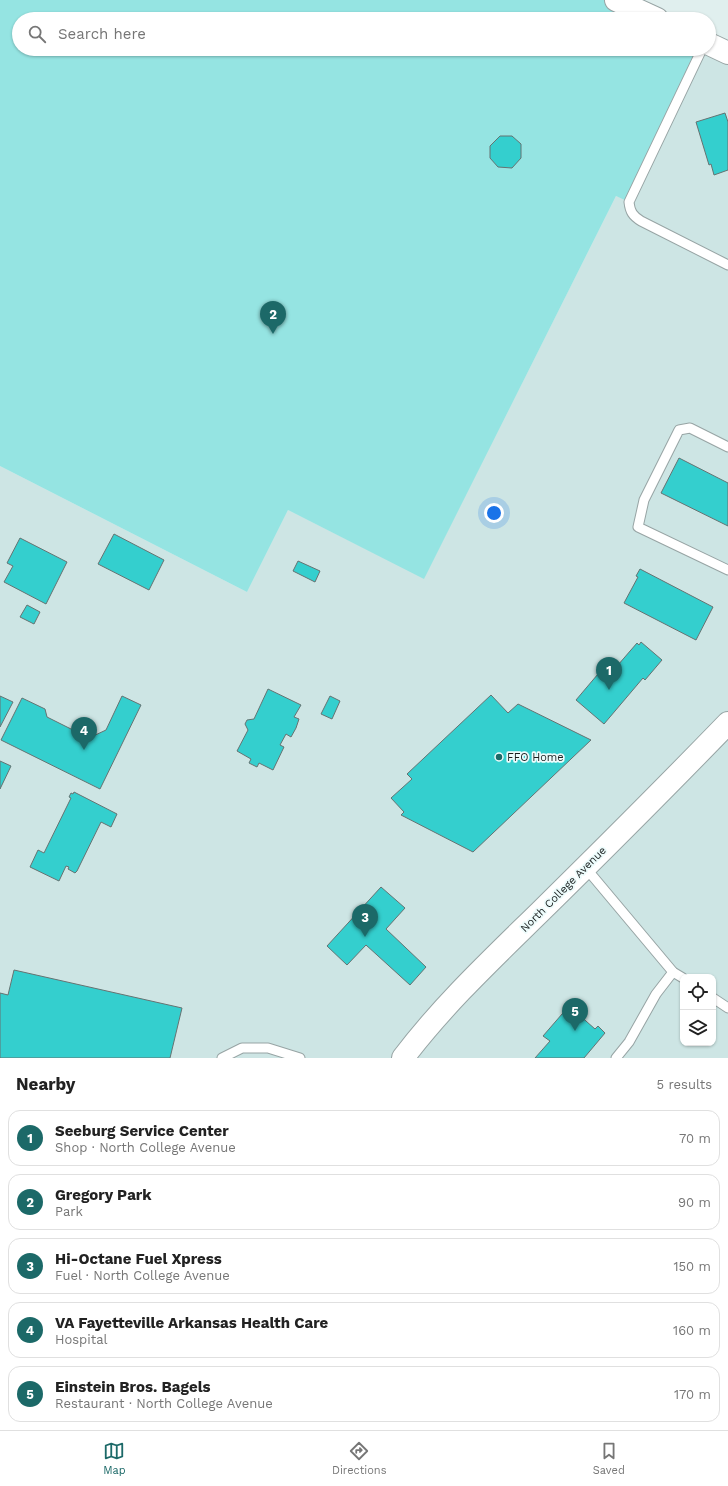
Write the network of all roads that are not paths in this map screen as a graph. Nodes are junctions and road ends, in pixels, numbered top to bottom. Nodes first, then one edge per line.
1 (616, 0) edge
2 (642, 12) edge
3 (716, 47) edge
4 (728, 53) edge
5 (699, 56) edge
6 (728, 265) edge
7 (728, 447) edge
8 (728, 570) edge
9 (728, 723) edge
10 (586, 867) junction
11 (673, 972) junction
12 (680, 976) edge
13 (716, 1000) edge
14 (728, 1008) edge
15 (222, 1058) edge
16 (300, 1058) edge
17 (403, 1058) edge
18 (616, 1058) edge

1 - 2 main road
3 - 4 main road
5 - 6 lane
7 - 8 lane
9 - 10 main road, North College Avenue
10 - 11 lane
10 - 17 main road, North College Avenue
11 - 12 lane
11 - 18 lane
13 - 14 lane
15 - 16 lane

